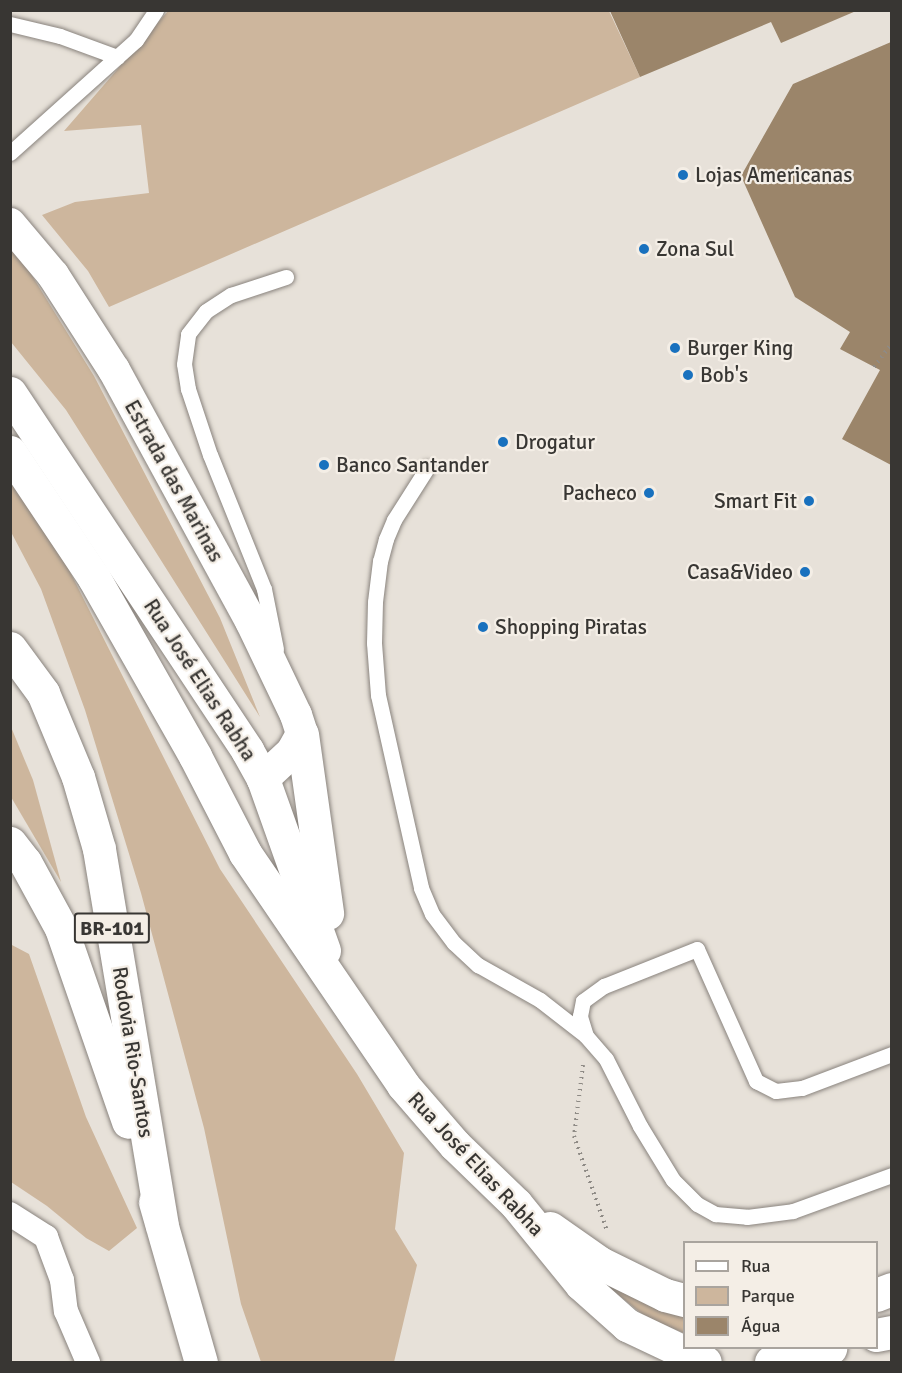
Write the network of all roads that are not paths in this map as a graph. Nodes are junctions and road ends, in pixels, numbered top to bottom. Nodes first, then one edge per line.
1 (156, 10) edge
2 (10, 24) edge
3 (117, 57) junction
4 (10, 153) edge
5 (10, 224) edge
6 (286, 277) dead end
7 (10, 393) edge
8 (10, 452) edge
9 (427, 468) dead end
10 (10, 648) edge
11 (281, 681) junction
12 (297, 743) junction
13 (247, 750) junction
14 (263, 779) junction
15 (10, 843) edge
16 (240, 844) junction
17 (338, 992) junction
18 (586, 1036) junction
19 (891, 1054) edge
20 (891, 1175) edge
21 (516, 1204) junction
22 (10, 1214) edge
23 (162, 1224) junction
24 (683, 1300) edge
25 (784, 1349) edge
26 (822, 1349) edge
27 (88, 1362) edge
28 (201, 1362) edge
29 (705, 1362) edge
30 (767, 1362) edge
31 (771, 1362) edge

1 - 3 lane
2 - 3 lane
3 - 4 lane
5 - 11 street, Estrada das Marinas
6 - 11 lane
7 - 13 main road, Rua José Elias Rabha
8 - 16 main road, Rua José Elias Rabha
9 - 18 lane
10 - 23 main road, Rodovia Rio-Santos / BR-101
11 - 12 street, Estrada das Marinas
12 - 13 main road
12 - 14 street
12 - 17 main road
13 - 14 main road, Rua José Elias Rabha
14 - 16 main road
14 - 17 main road, Rua José Elias Rabha
15 - 23 main road, Rodovia Rio-Santos / BR-101
16 - 17 main road, Rua José Elias Rabha
17 - 21 main road, Rua José Elias Rabha
18 - 19 lane
18 - 20 lane
21 - 24 main road
21 - 29 main road, Rua José Elias Rabha
22 - 27 street
23 - 28 main road, Rodovia Rio-Santos / BR-101
25 - 30 main road
26 - 31 main road

